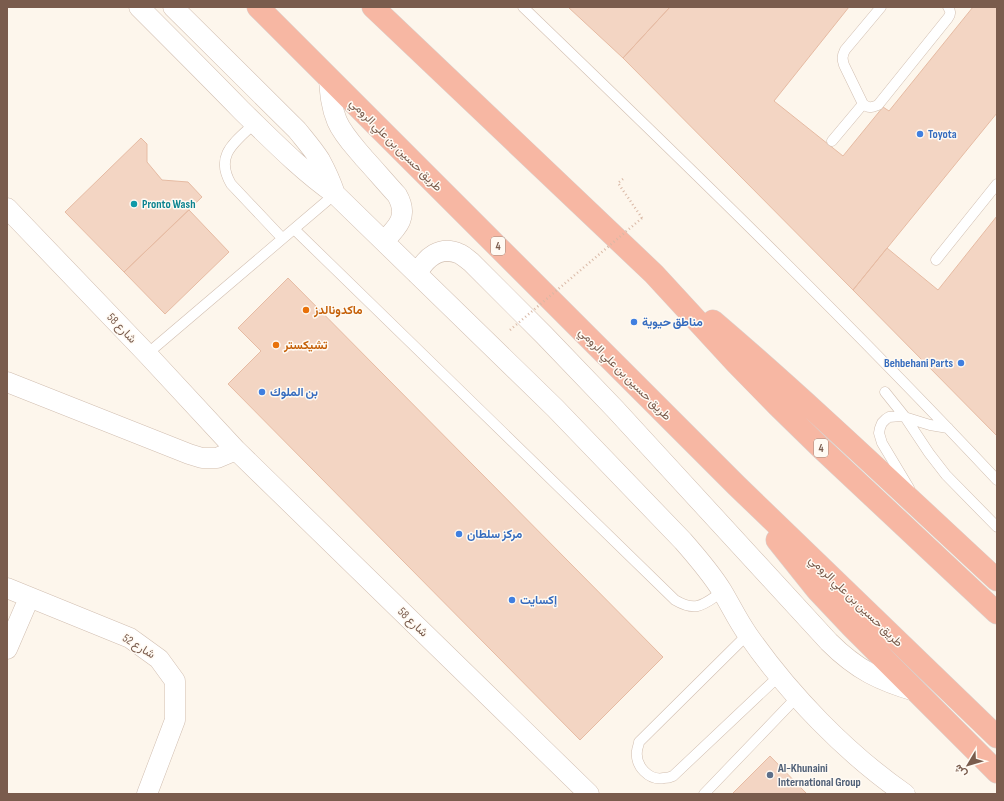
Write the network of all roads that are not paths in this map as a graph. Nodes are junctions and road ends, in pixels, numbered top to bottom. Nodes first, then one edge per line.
1 (139, 7) edge
2 (173, 7) edge
3 (258, 7) edge
4 (373, 7) edge
5 (523, 7) edge
6 (881, 7) edge
7 (948, 7) edge
8 (329, 78) junction
9 (863, 104) junction
10 (255, 123) junction
11 (832, 141) dead end
12 (997, 184) edge
13 (335, 194) junction
14 (7, 208) edge
15 (294, 229) junction
16 (282, 238) junction
17 (384, 241) junction
18 (936, 260) dead end
19 (418, 274) junction
20 (654, 274) junction
21 (147, 354) junction
22 (7, 382) edge
23 (885, 392) dead end
24 (905, 417) junction
25 (948, 428) junction
26 (236, 450) junction
27 (997, 480) edge
28 (737, 486) junction
29 (917, 506) junction
30 (997, 527) edge
31 (997, 580) edge
32 (7, 588) edge
33 (722, 592) junction
34 (29, 598) junction
35 (997, 613) edge
36 (747, 635) junction
37 (7, 649) edge
38 (779, 676) junction
39 (918, 692) junction
40 (797, 698) junction
41 (997, 737) edge
42 (997, 772) edge
43 (147, 794) edge
44 (589, 794) edge
45 (704, 794) edge
46 (905, 794) edge

1 - 10 street
2 - 13 street
3 - 8 highway, طريق حسين بن علي الرومي / 4
4 - 20 highway, 4
5 - 25 lane
6 - 9 lane
7 - 9 lane
8 - 17 street
8 - 28 highway, طريق حسين بن علي الرومي / 4
9 - 11 lane
10 - 13 street
10 - 16 lane
12 - 18 lane
13 - 15 lane
13 - 17 street
14 - 21 street, شارع 58
15 - 16 lane
15 - 33 lane
16 - 21 lane
17 - 19 street
19 - 33 street
19 - 39 street
20 - 29 highway
20 - 35 highway, 4
21 - 26 street, شارع 58
22 - 26 street
23 - 24 lane
24 - 25 lane
24 - 29 lane
24 - 30 lane
25 - 27 lane
26 - 44 street, شارع 58
28 - 39 highway
28 - 41 highway, طريق حسين بن علي الرومي / 4
29 - 31 highway
32 - 34 street, شارع 52
33 - 36 street
34 - 37 street
34 - 43 street, شارع 52
36 - 38 street
36 - 38 lane
38 - 40 street
39 - 42 highway
40 - 45 lane
40 - 46 street

